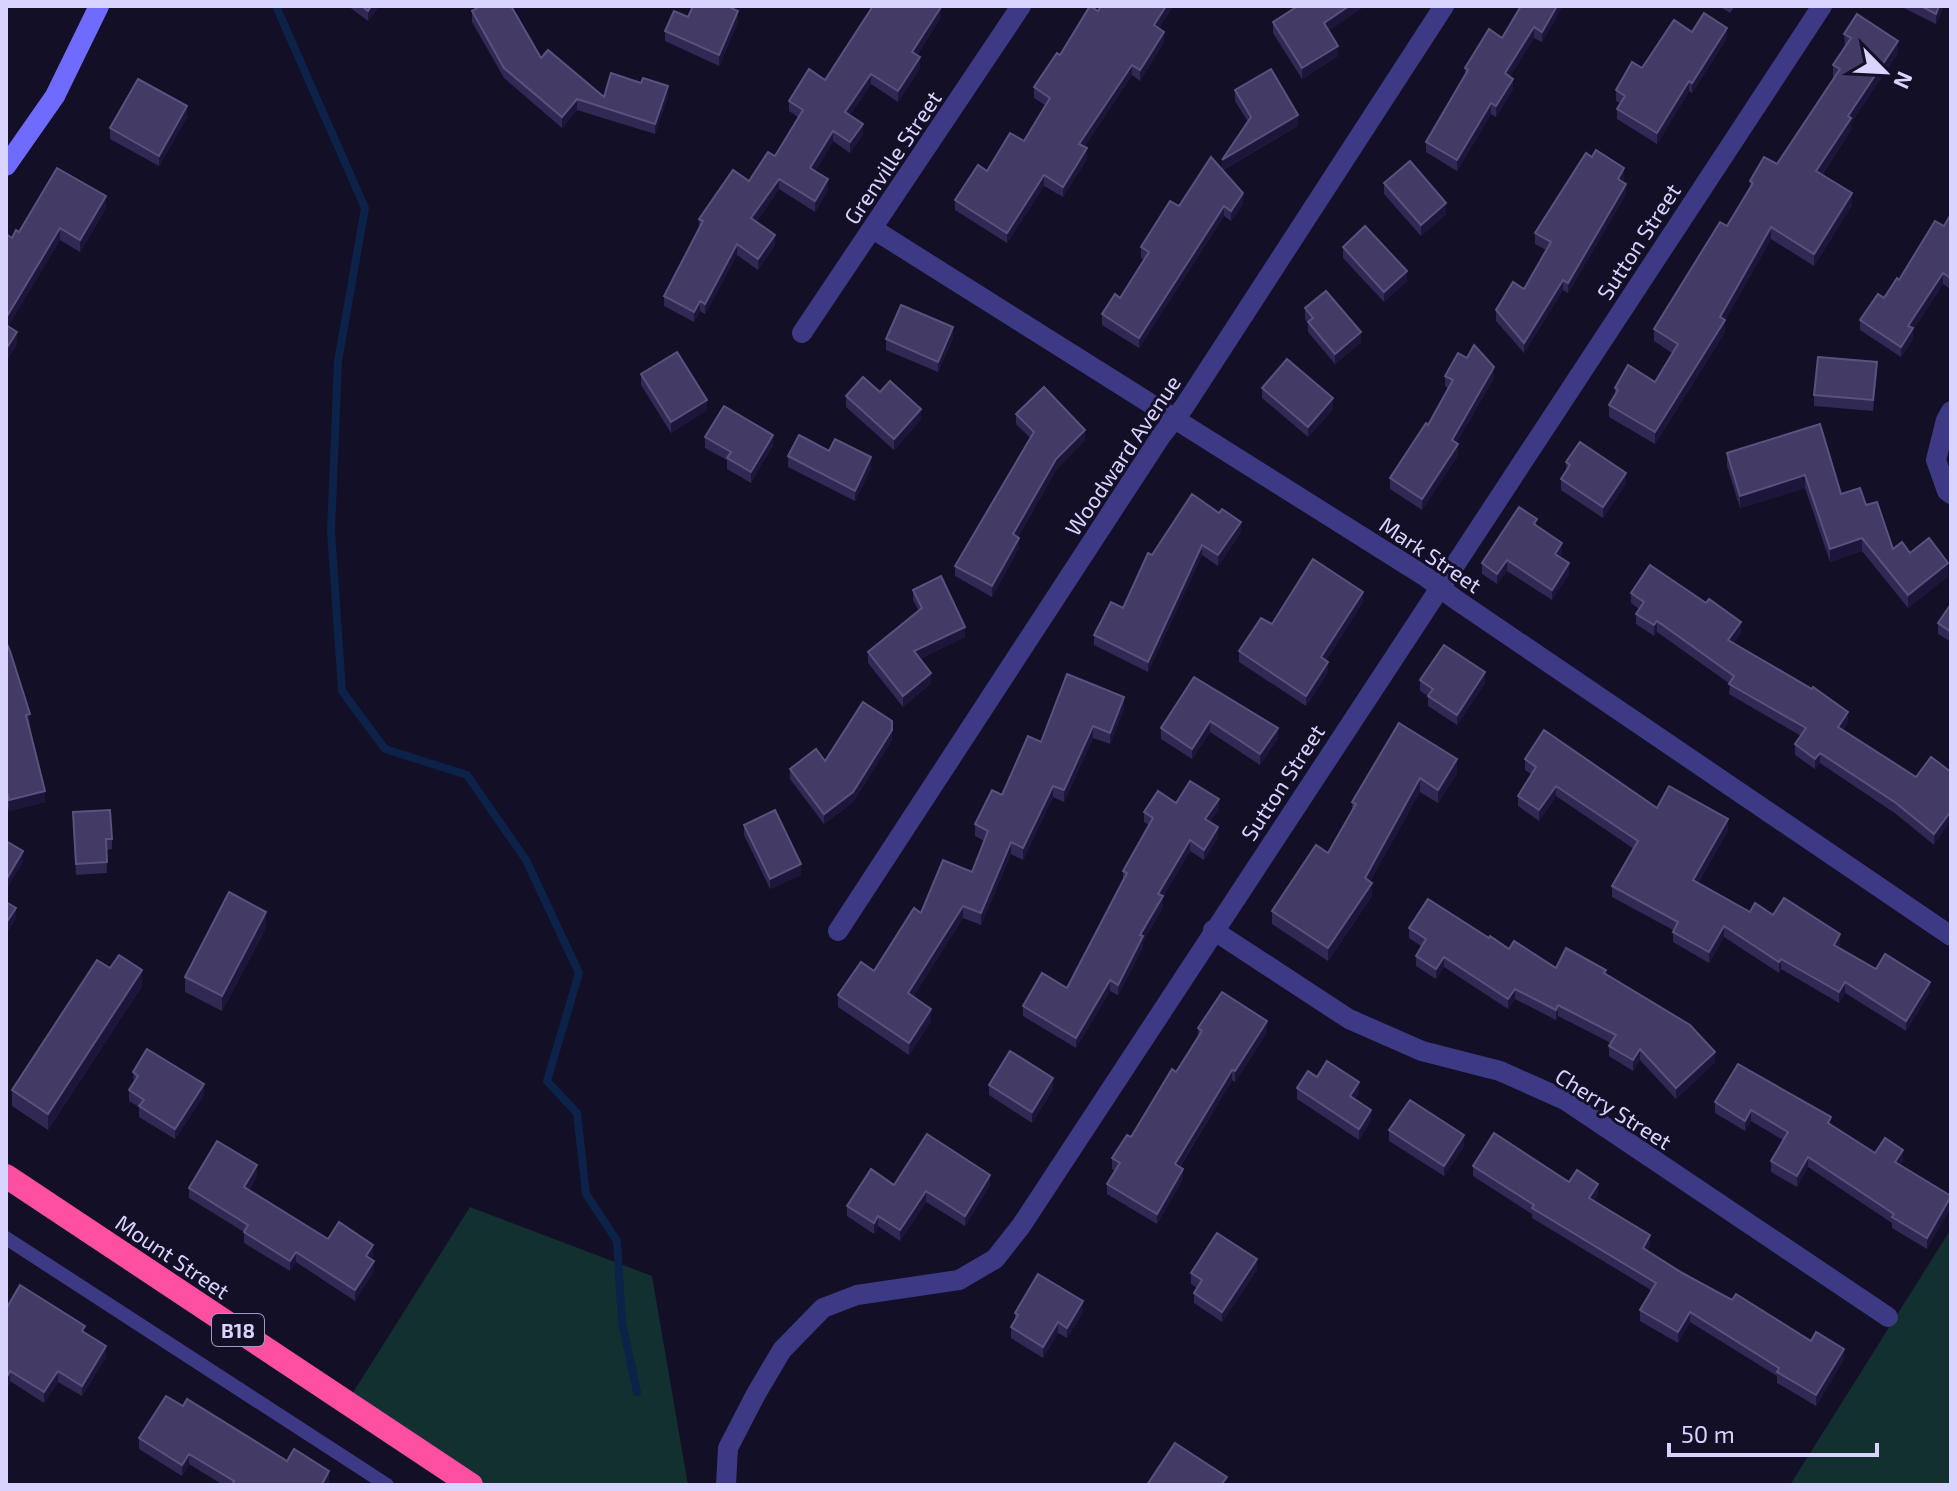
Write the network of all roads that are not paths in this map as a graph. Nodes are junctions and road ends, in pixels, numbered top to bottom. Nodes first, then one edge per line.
1 (99, 6) edge
2 (1021, 6) edge
3 (1444, 6) edge
4 (1822, 6) edge
5 (6, 166) edge
6 (873, 229) junction
7 (802, 333) dead end
8 (1951, 411) edge
9 (1172, 420) junction
10 (1951, 494) edge
11 (1439, 587) junction
12 (1948, 927) edge
13 (1213, 930) junction
14 (838, 931) dead end
15 (6, 1176) edge
16 (6, 1238) edge
17 (1888, 1317) dead end
18 (387, 1485) edge
19 (471, 1485) edge
20 (726, 1485) edge

1 - 5 street
2 - 6 street, Grenville Street
3 - 9 street, Woodward Avenue
4 - 11 street, Sutton Street
6 - 7 street, Grenville Street
6 - 9 street, Mark Street
8 - 10 street
9 - 11 street, Mark Street
9 - 14 street, Woodward Avenue
11 - 12 street, Mark Street
11 - 13 street, Sutton Street
13 - 17 street, Cherry Street
13 - 20 street, Sutton Street
15 - 19 highway, Mount Street / B18
16 - 18 lane

